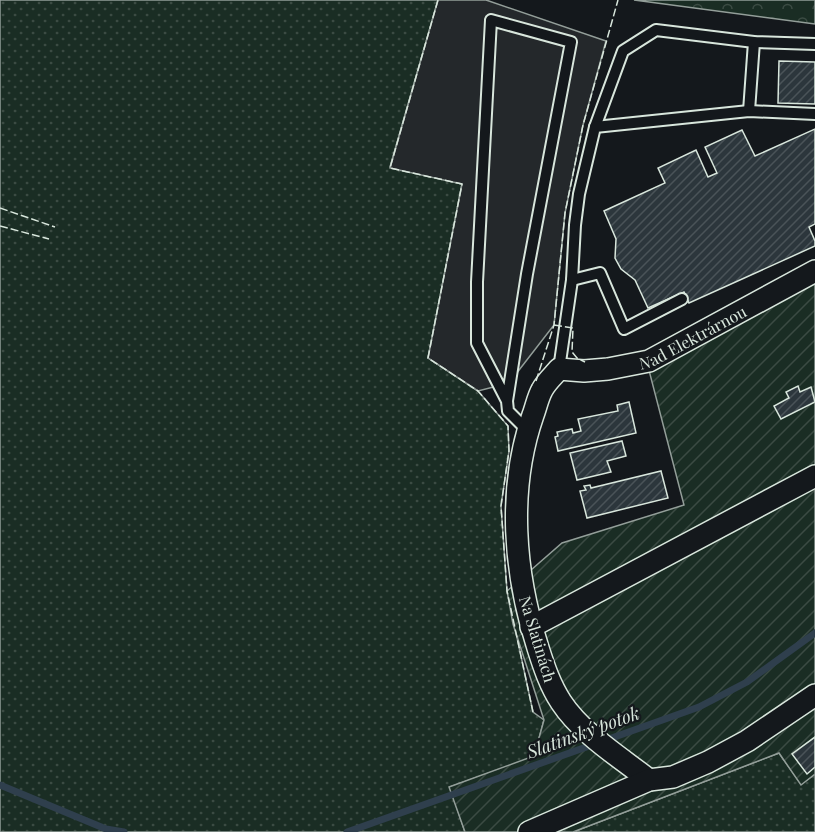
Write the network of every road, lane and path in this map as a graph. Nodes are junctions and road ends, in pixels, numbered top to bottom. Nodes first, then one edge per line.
1 (754, 42) junction
2 (815, 44) edge
3 (749, 111) junction
4 (815, 114) edge
5 (595, 126) junction
6 (815, 271) edge
7 (572, 280) junction
8 (682, 299) dead end
9 (559, 369) junction
10 (507, 401) junction
11 (528, 431) junction
12 (815, 476) edge
13 (531, 627) junction
14 (815, 695) edge
15 (650, 780) junction
16 (529, 832) edge

1 - 2 lane
1 - 3 lane
1 - 5 lane
3 - 4 lane
3 - 5 lane
5 - 7 lane
6 - 9 street, Nad Elektrárnou
7 - 8 lane
7 - 9 lane
9 - 11 street, Na Slatinách
10 - 10 lane
10 - 11 lane
11 - 13 street, Na Slatinách
12 - 13 street
13 - 15 street, Na Slatinách
14 - 15 street
15 - 16 street

